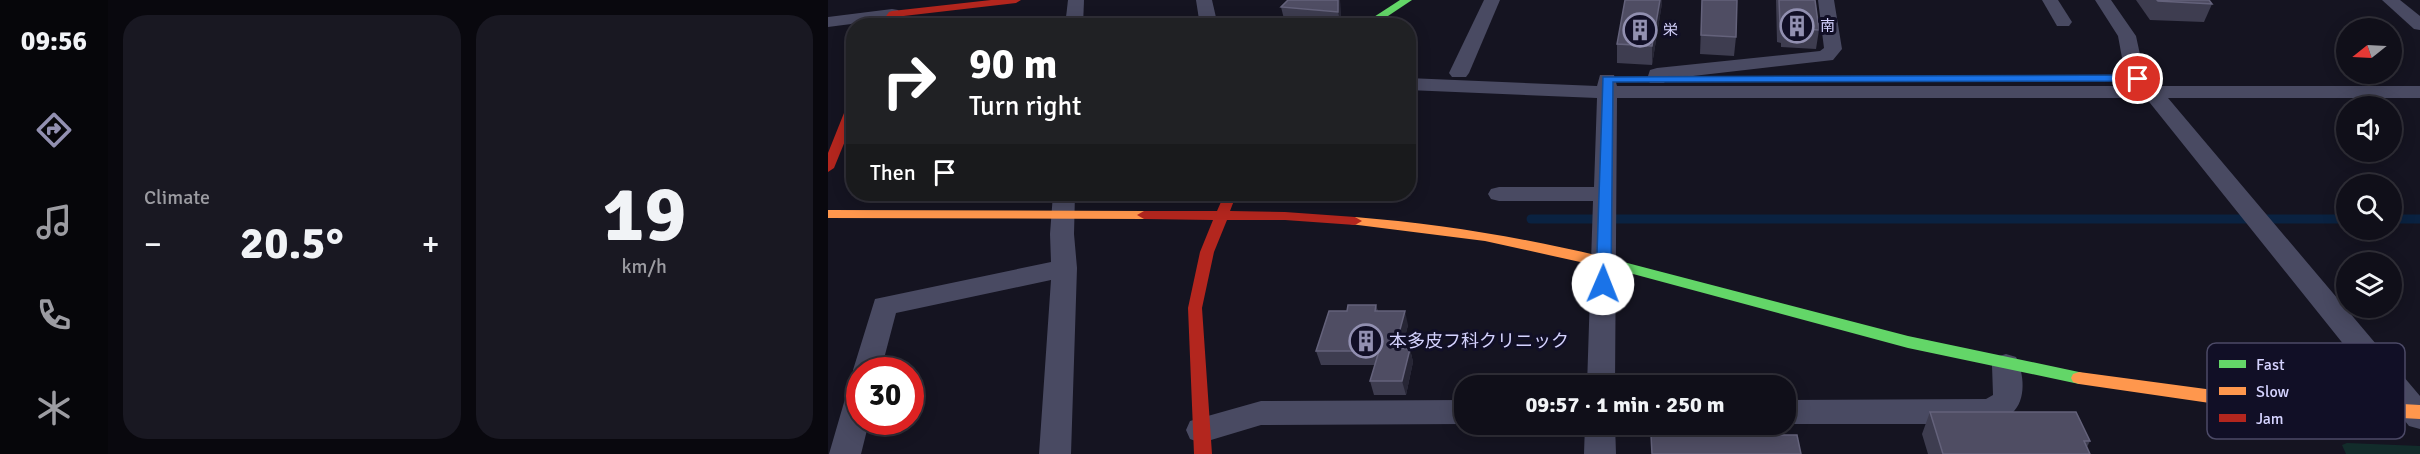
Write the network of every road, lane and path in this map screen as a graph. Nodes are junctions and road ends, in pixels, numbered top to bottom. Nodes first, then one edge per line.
1 (1016, 0) edge
2 (1076, 0) edge
3 (1204, 0) edge
4 (1407, 0) edge
5 (1492, 0) edge
6 (1826, 0) edge
7 (2050, 0) edge
8 (2103, 0) edge
9 (2390, 0) edge
10 (901, 18) edge
11 (1075, 18) edge
12 (1207, 18) edge
13 (1378, 18) edge
14 (846, 21) edge
15 (828, 22) edge
16 (2063, 22) dead end
17 (2420, 25) edge
18 (1416, 70) edge
19 (1458, 73) junction
20 (1657, 79) junction
21 (1416, 84) edge
22 (2144, 85) junction
23 (1607, 86) junction
24 (2420, 92) edge
25 (846, 124) edge
26 (828, 168) edge
27 (1499, 194) dead end
28 (1605, 194) junction
29 (1228, 201) edge
30 (1063, 204) edge
31 (828, 214) edge
32 (1221, 215) junction
33 (1603, 262) junction
34 (1064, 268) junction
35 (2358, 343) edge
36 (870, 357) edge
37 (2006, 364) junction
38 (1601, 375) edge
39 (2207, 397) edge
40 (2405, 398) edge
41 (1454, 412) edge
42 (1796, 412) edge
43 (2419, 413) edge
44 (850, 435) edge
45 (1600, 435) edge
46 (1202, 442) edge
47 (845, 454) edge
48 (1054, 454) edge
49 (1600, 454) edge

1 - 10 street
2 - 11 street
3 - 12 street
4 - 13 street
5 - 19 street
6 - 20 street
7 - 16 street
8 - 22 street
9 - 17 street
14 - 15 street
18 - 19 street
19 - 23 street
20 - 22 street
20 - 23 street
21 - 23 street
22 - 23 street
22 - 24 street
22 - 35 street
23 - 28 street
25 - 26 street
27 - 28 street
28 - 33 street
29 - 32 street
30 - 31 street
30 - 32 street
30 - 34 street
32 - 33 street
32 - 46 street
33 - 37 street
33 - 38 street
34 - 36 street
34 - 48 street
37 - 39 street
37 - 42 street
40 - 43 street
41 - 46 street
44 - 47 street
45 - 49 street

